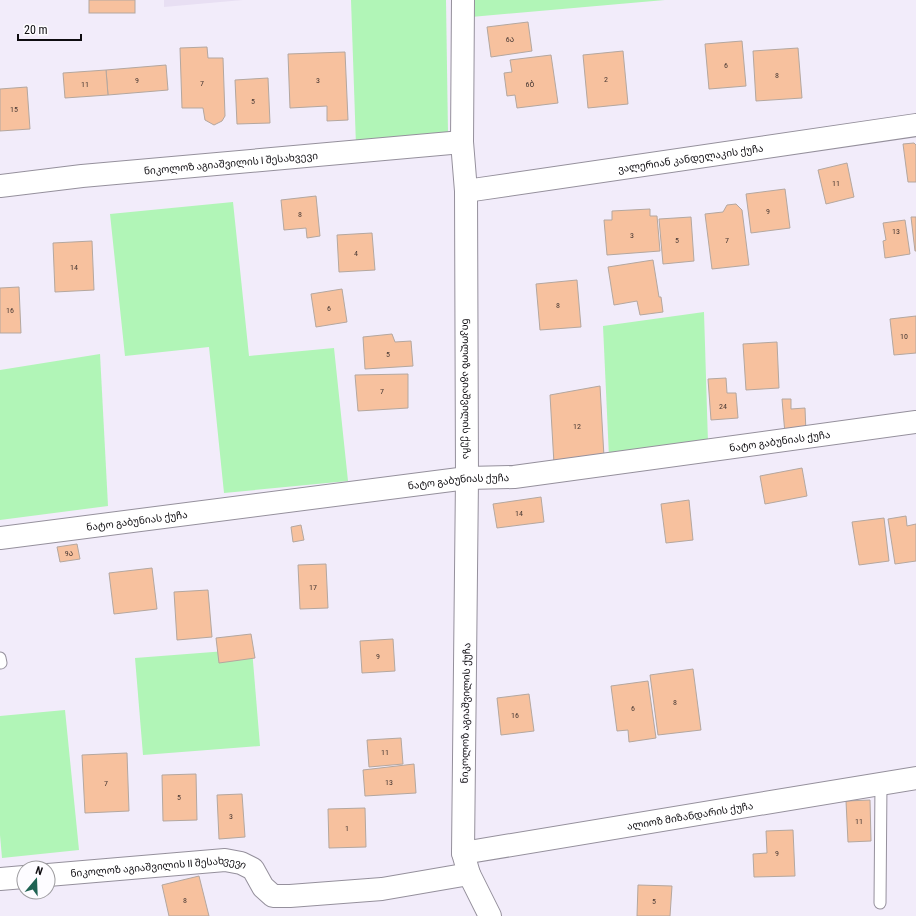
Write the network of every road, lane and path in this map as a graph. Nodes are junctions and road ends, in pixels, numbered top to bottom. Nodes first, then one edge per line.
1 (464, 0) edge
2 (916, 125) edge
3 (462, 142) junction
4 (0, 186) edge
5 (466, 191) junction
6 (916, 422) edge
7 (467, 478) junction
8 (0, 538) edge
9 (916, 778) edge
10 (881, 783) junction
11 (463, 853) junction
12 (56, 874) edge
13 (469, 874) junction
14 (16, 878) edge
15 (0, 879) edge
16 (880, 903) dead end
17 (490, 916) edge

1 - 3 street, ნიკოლოზ აგიაშვილის ქუჩა
2 - 5 street, ვალერიან კანდელაკის ქუჩა
3 - 4 street, ნიკოლოზ აგიაშვილის I შესახვევი
3 - 5 street, ნიკოლოზ აგიაშვილის ქუჩა
5 - 7 street, ნიკოლოზ აგიაშვილის ქუჩა
6 - 7 street, ნატო გაბუნიას ქუჩა
7 - 8 street, ნატო გაბუნიას ქუჩა
7 - 11 street, ნიკოლოზ აგიაშვილის ქუჩა
9 - 10 street, ალიოზ მიზანდარის ქუჩა
10 - 11 street, ალიოზ მიზანდარის ქუჩა
10 - 16 lane
11 - 13 street, ნიკოლოზ აგიაშვილის ქუჩა
12 - 13 street, ნიკოლოზ აგიაშვილის II შესახვევი
13 - 17 street, ნიკოლოზ აგიაშვილის ქუჩა
14 - 15 street

